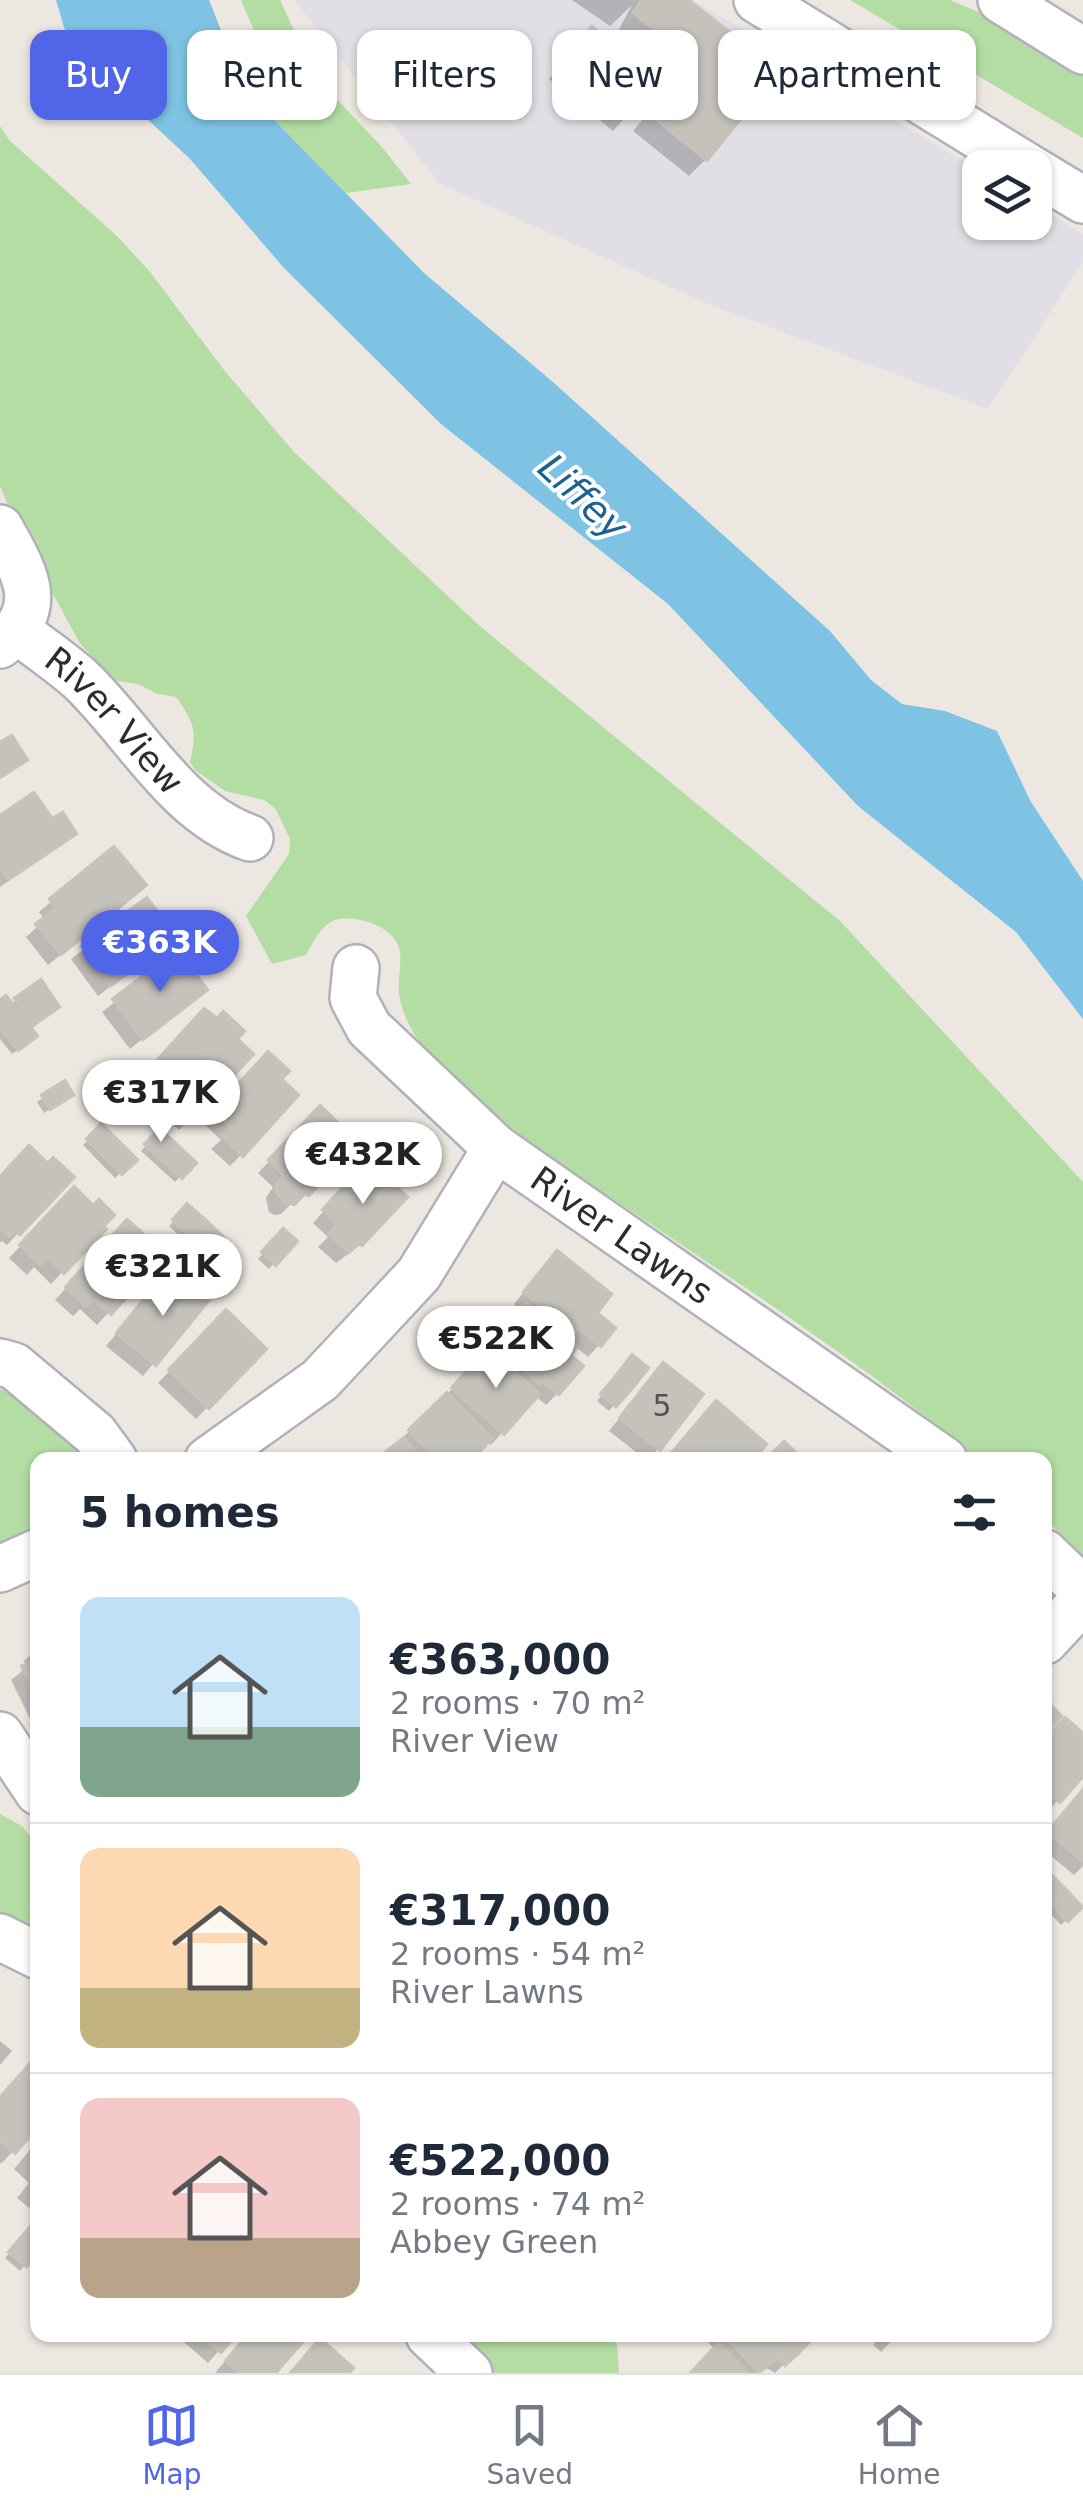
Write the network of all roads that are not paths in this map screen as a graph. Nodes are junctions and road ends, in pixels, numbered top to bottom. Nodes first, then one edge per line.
1 (758, 0) edge
2 (1000, 0) edge
3 (1083, 51) edge
4 (1001, 150) edge
5 (1052, 181) edge
6 (1083, 200) edge
7 (0, 528) edge
8 (9, 638) edge
9 (250, 838) dead end
10 (356, 968) dead end
11 (496, 1148) junction
12 (0, 1362) edge
13 (108, 1452) edge
14 (219, 1452) edge
15 (933, 1452) edge
16 (30, 1556) edge
17 (1052, 1559) edge
18 (0, 1569) edge
19 (1083, 1590) edge
20 (1083, 1600) edge
21 (1052, 1633) edge
22 (0, 1937) edge
23 (30, 1952) edge
24 (437, 2342) edge
25 (469, 2373) edge

1 - 4 street
2 - 3 street
5 - 6 street
7 - 8 street, River View
8 - 9 street, River View
10 - 11 street, River Lawns
11 - 14 street
11 - 15 street, River Lawns
12 - 13 street
16 - 18 street
17 - 19 street
20 - 21 street
22 - 23 street
24 - 25 street

